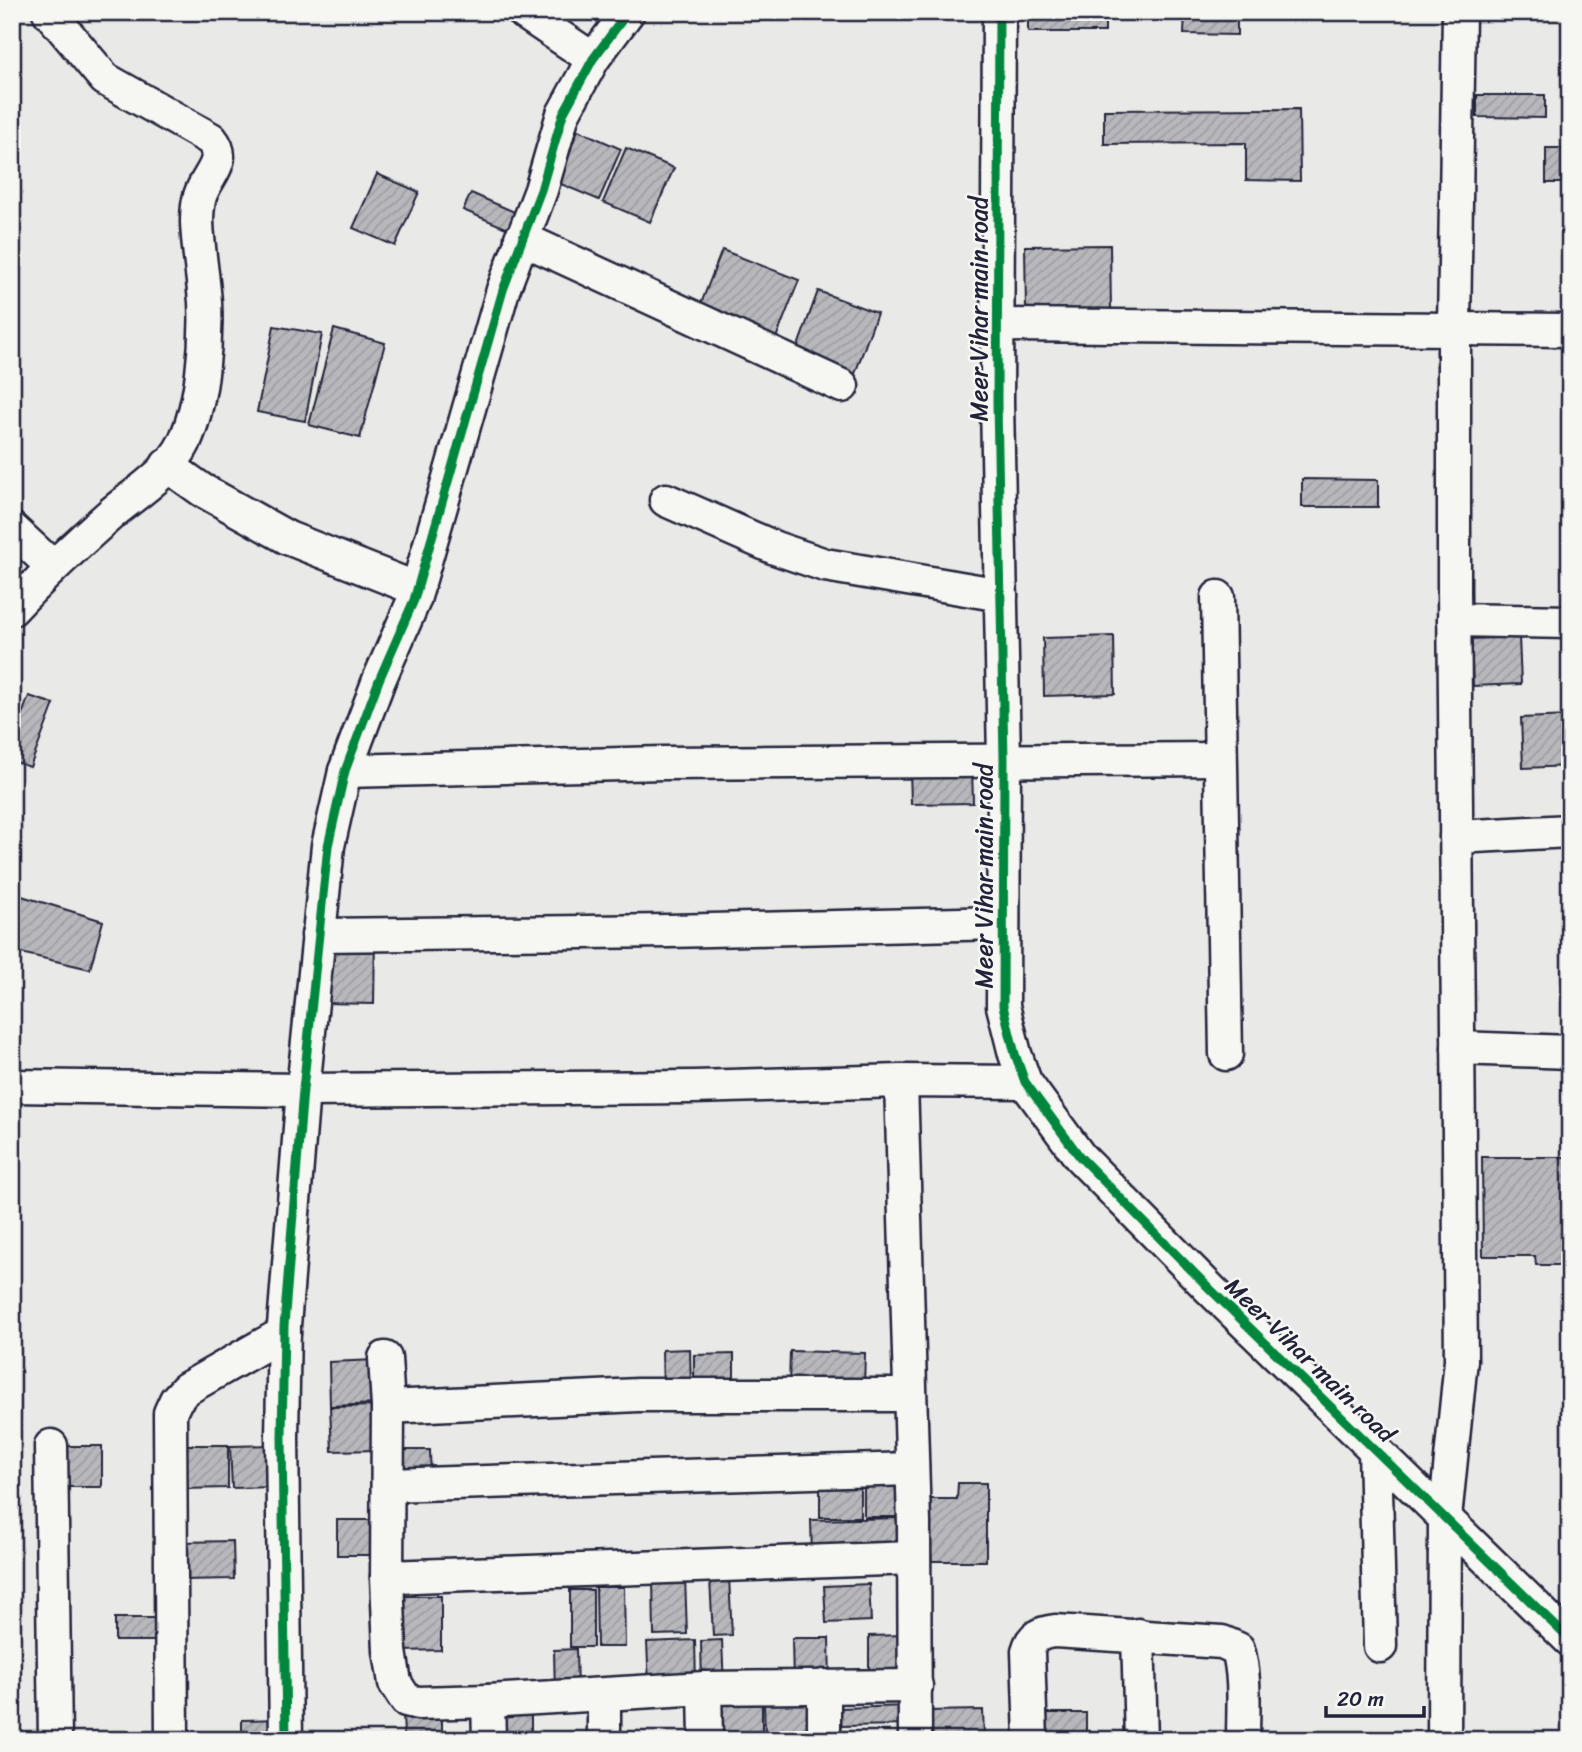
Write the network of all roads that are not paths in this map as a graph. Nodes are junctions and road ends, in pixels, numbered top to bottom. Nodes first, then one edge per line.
1 (49, 12) edge
2 (523, 12) edge
3 (628, 12) edge
4 (999, 12) edge
5 (1459, 12) edge
6 (593, 59) junction
7 (521, 238) junction
8 (997, 325) junction
9 (1454, 327) junction
10 (1570, 330) edge
11 (842, 386) dead end
12 (167, 465) junction
13 (666, 500) dead end
14 (12, 529) edge
15 (52, 566) junction
16 (417, 589) junction
17 (1001, 595) junction
18 (1218, 597) dead end
19 (12, 609) edge
20 (1454, 620) junction
21 (1570, 622) edge
22 (1220, 759) junction
23 (1004, 761) junction
24 (345, 771) junction
25 (1570, 831) edge
26 (1456, 837) junction
27 (1002, 923) junction
28 (318, 934) junction
29 (1458, 1048) junction
30 (1570, 1052) edge
31 (1227, 1055) dead end
32 (901, 1081) junction
33 (1025, 1082) junction
34 (12, 1086) edge
35 (303, 1090) junction
36 (284, 1333) junction
37 (385, 1358) dead end
38 (909, 1395) junction
39 (388, 1407) junction
40 (51, 1446) dead end
41 (1375, 1450) junction
42 (912, 1469) junction
43 (388, 1485) junction
44 (1446, 1518) junction
45 (914, 1558) junction
46 (387, 1577) junction
47 (1138, 1635) junction
48 (1570, 1640) edge
49 (1380, 1646) dead end
50 (824, 1686) junction
51 (916, 1686) junction
52 (705, 1688) junction
53 (604, 1696) junction
54 (488, 1701) junction
55 (55, 1740) edge
56 (172, 1740) edge
57 (286, 1740) edge
58 (489, 1740) edge
59 (604, 1740) edge
60 (706, 1740) edge
61 (824, 1740) edge
62 (915, 1740) edge
63 (1031, 1740) edge
64 (1141, 1740) edge
65 (1243, 1740) edge
66 (1444, 1740) edge

1 - 12 street
2 - 6 street
3 - 6 street
4 - 8 street, Meer Vihar main road
5 - 9 street
6 - 7 street
7 - 11 street
7 - 16 street
8 - 9 street
8 - 17 street, Meer Vihar main road
9 - 10 street
9 - 20 street
12 - 15 street
12 - 16 street
13 - 17 street
14 - 15 street
15 - 19 street
16 - 24 street
17 - 23 street, Meer Vihar main road
18 - 22 street
20 - 21 street
20 - 26 street
22 - 23 street
22 - 31 street
23 - 24 street
23 - 27 street, Meer Vihar main road
24 - 28 street
25 - 26 street
26 - 29 street
27 - 28 street
27 - 33 street, Meer Vihar main road
28 - 35 street
29 - 30 street
29 - 44 street
32 - 33 street
32 - 35 street
32 - 38 street
33 - 41 street, Meer Vihar main road
34 - 35 street
35 - 36 street
36 - 56 street
36 - 57 street
37 - 39 street
38 - 39 street
38 - 42 street
39 - 43 street
40 - 55 street
41 - 44 street, Meer Vihar main road
41 - 49 street
42 - 43 street
42 - 45 street
43 - 46 street
44 - 48 street, Meer Vihar main road
44 - 66 street
45 - 46 street
45 - 51 street
46 - 54 street
47 - 63 street
47 - 64 street
47 - 65 street
50 - 51 street
50 - 52 street
50 - 61 street
51 - 62 street
52 - 53 street
52 - 60 street
53 - 54 street
53 - 59 street
54 - 58 street

